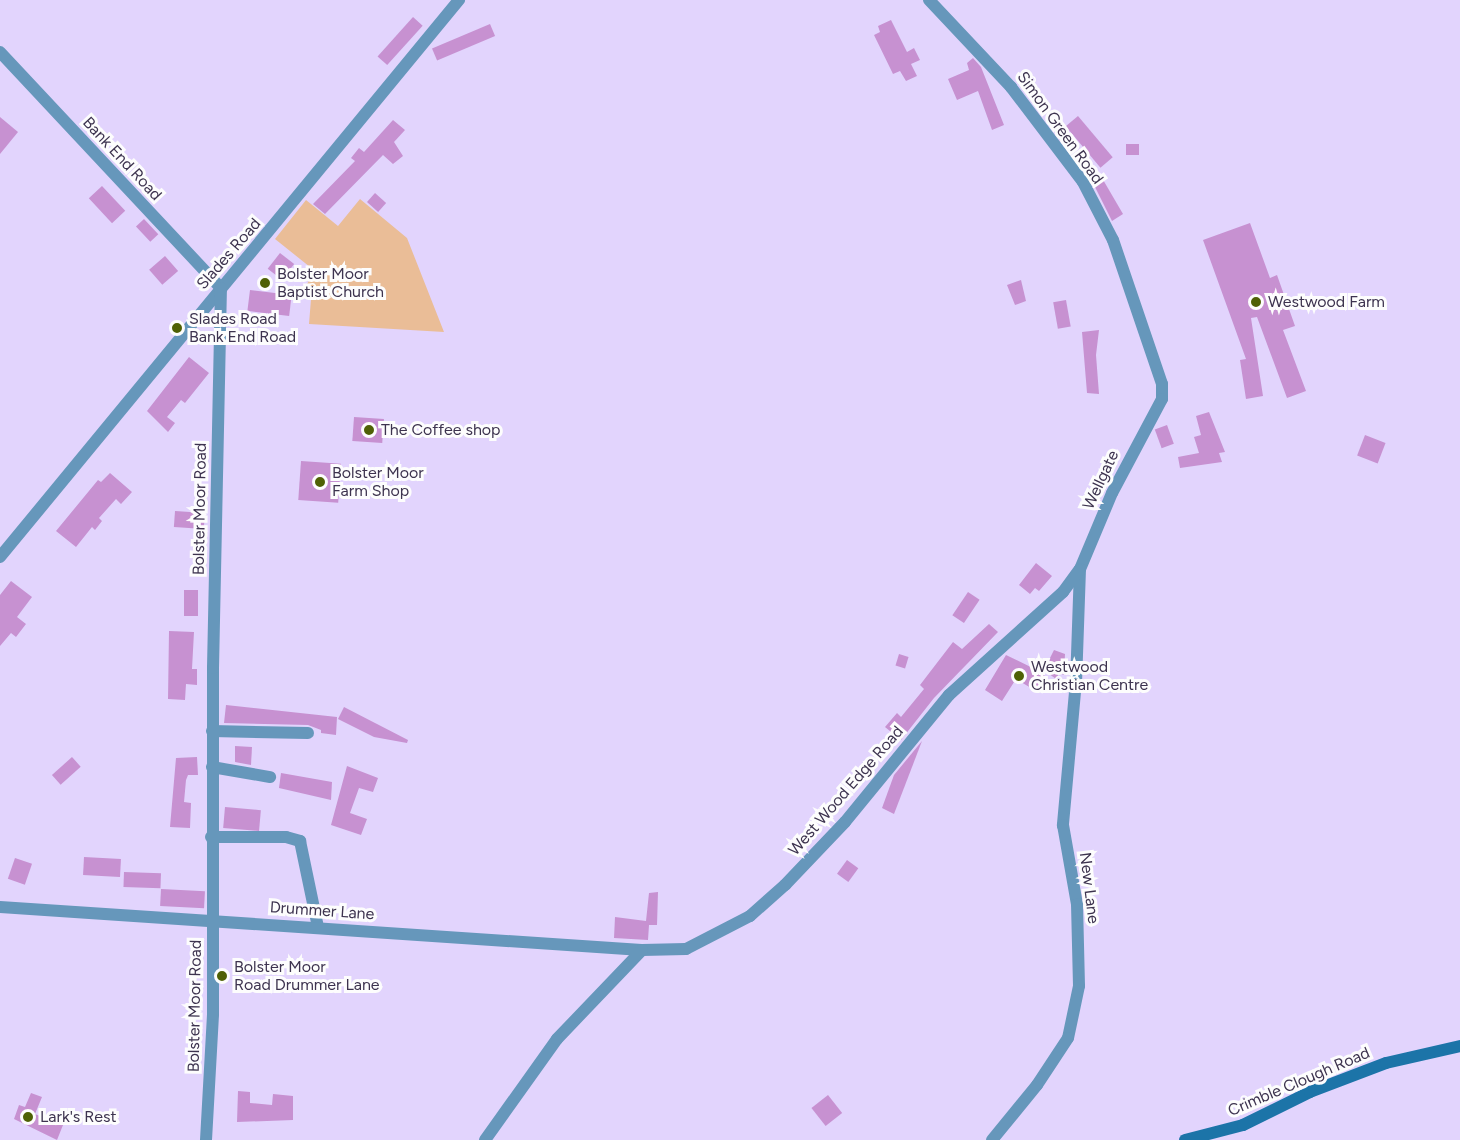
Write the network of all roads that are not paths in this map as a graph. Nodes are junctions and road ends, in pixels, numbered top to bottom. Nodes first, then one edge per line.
1 (459, 0) edge
2 (929, 0) edge
3 (0, 52) edge
4 (221, 288) junction
5 (1157, 364) joint
6 (0, 557) edge
7 (1080, 569) junction
8 (1076, 614) joint
9 (212, 731) junction
10 (308, 733) dead end
11 (212, 767) junction
12 (270, 777) dead end
13 (211, 837) junction
14 (0, 907) edge
15 (212, 921) junction
16 (318, 927) junction
17 (642, 950) junction
18 (1460, 1046) edge
19 (206, 1140) edge
20 (484, 1140) edge
21 (992, 1140) edge
22 (1185, 1140) edge

1 - 4 street, Slades Road
2 - 5 street, Simon Green Road
3 - 4 street, Bank End Road
4 - 6 street, Slades Road
4 - 9 street, Bolster Moor Road
5 - 7 street, Wellgate
7 - 8 street, Wellgate
7 - 17 street, West Wood Edge Road
8 - 21 street, New Lane
9 - 10 street
9 - 11 street, Bolster Moor Road
11 - 12 street
11 - 13 street, Bolster Moor Road
13 - 15 street, Bolster Moor Road
13 - 16 street
14 - 15 street, Drummer Lane
15 - 16 street, Drummer Lane
15 - 19 street, Bolster Moor Road
16 - 17 street, Drummer Lane
17 - 20 street
18 - 22 street, Crimble Clough Road

